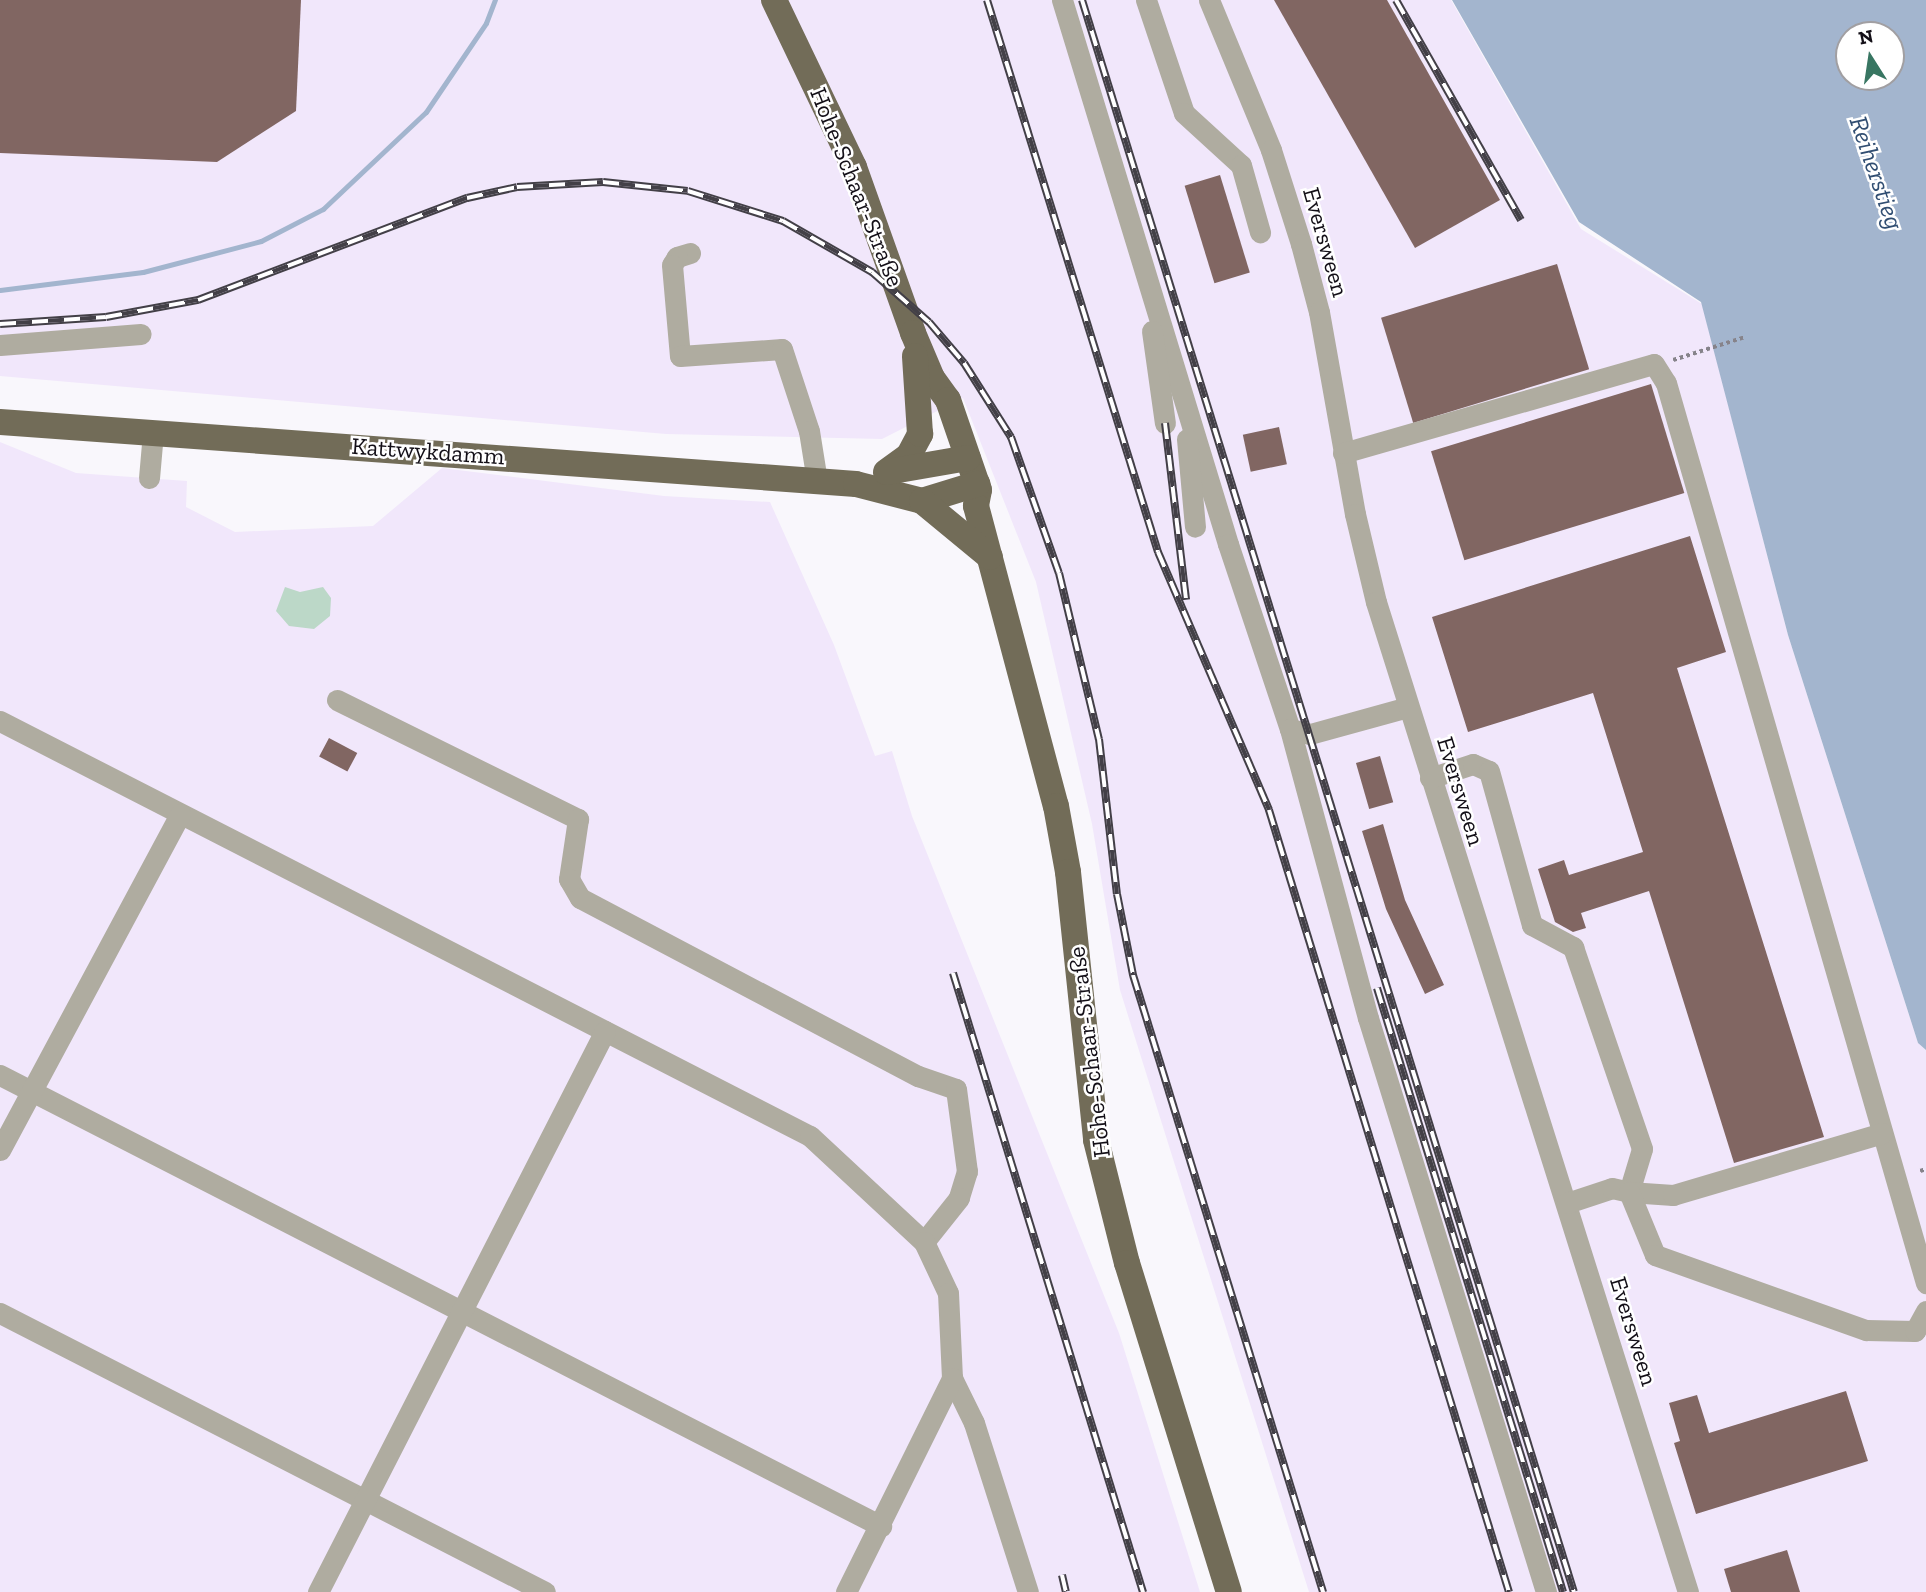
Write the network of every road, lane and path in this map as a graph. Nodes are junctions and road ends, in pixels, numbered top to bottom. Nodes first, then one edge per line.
1 (774, 0) edge
2 (1062, 0) edge
3 (1146, 0) edge
4 (1209, 0) edge
5 (1260, 232) dead end
6 (690, 253) dead end
7 (1142, 263) junction
8 (913, 333) junction
9 (141, 334) dead end
10 (1745, 337) dead end
11 (0, 345) edge
12 (1671, 361) dead end
13 (1182, 391) junction
14 (0, 422) edge
15 (1165, 423) dead end
16 (153, 432) junction
17 (1343, 453) junction
18 (961, 460) junction
19 (886, 472) junction
20 (149, 478) dead end
21 (817, 481) junction
22 (856, 484) junction
23 (972, 493) junction
24 (922, 502) junction
25 (1195, 527) dead end
26 (994, 561) junction
27 (337, 700) dead end
28 (1408, 707) junction
29 (0, 721) edge
30 (1290, 729) junction
31 (1430, 778) junction
32 (180, 814) junction
33 (605, 1031) junction
34 (0, 1075) edge
35 (32, 1091) junction
36 (1882, 1133) junction
37 (0, 1150) edge
38 (1926, 1169) edge
39 (1920, 1171) dead end
40 (1629, 1192) junction
41 (1567, 1203) junction
42 (924, 1242) junction
43 (1926, 1283) edge
44 (462, 1311) junction
45 (1926, 1311) edge
46 (0, 1313) edge
47 (952, 1378) junction
48 (365, 1500) junction
49 (881, 1525) junction
50 (318, 1592) edge
51 (545, 1592) edge
52 (846, 1592) edge
53 (1028, 1592) edge
54 (1229, 1592) edge
55 (1546, 1592) edge
56 (1688, 1592) edge

1 - 8 main road, Hohe-Schaar-Straße
2 - 7 street
3 - 5 street
4 - 17 street, Eversween
6 - 21 street
7 - 13 street
7 - 15 street
8 - 18 main road, Hohe-Schaar-Straße
8 - 19 main road
9 - 11 street
10 - 12 path
13 - 25 street
13 - 30 street
14 - 16 main road, Kattwykdamm
16 - 20 street
16 - 21 main road, Kattwykdamm
17 - 28 street, Eversween
17 - 36 street
18 - 19 main road, Kattwykdamm
18 - 23 main road, Hohe-Schaar-Straße
19 - 22 main road, Kattwykdamm
21 - 22 main road, Kattwykdamm
22 - 24 main road, Kattwykdamm
23 - 24 main road
23 - 26 main road, Hohe-Schaar-Straße
24 - 26 main road
26 - 54 main road, Hohe-Schaar-Straße
27 - 42 street
28 - 30 street
28 - 31 street, Eversween
29 - 32 street
30 - 55 street
31 - 40 street
31 - 41 street, Eversween
32 - 33 street
32 - 35 street
33 - 42 street
33 - 44 street
34 - 35 street
35 - 37 street
35 - 44 street
36 - 40 street
36 - 43 street
38 - 39 path
40 - 41 street
40 - 45 street
41 - 56 street, Eversween
42 - 47 street
44 - 48 street
44 - 49 street
46 - 48 street
47 - 49 street
47 - 53 street
48 - 50 street
48 - 51 street
49 - 52 street

